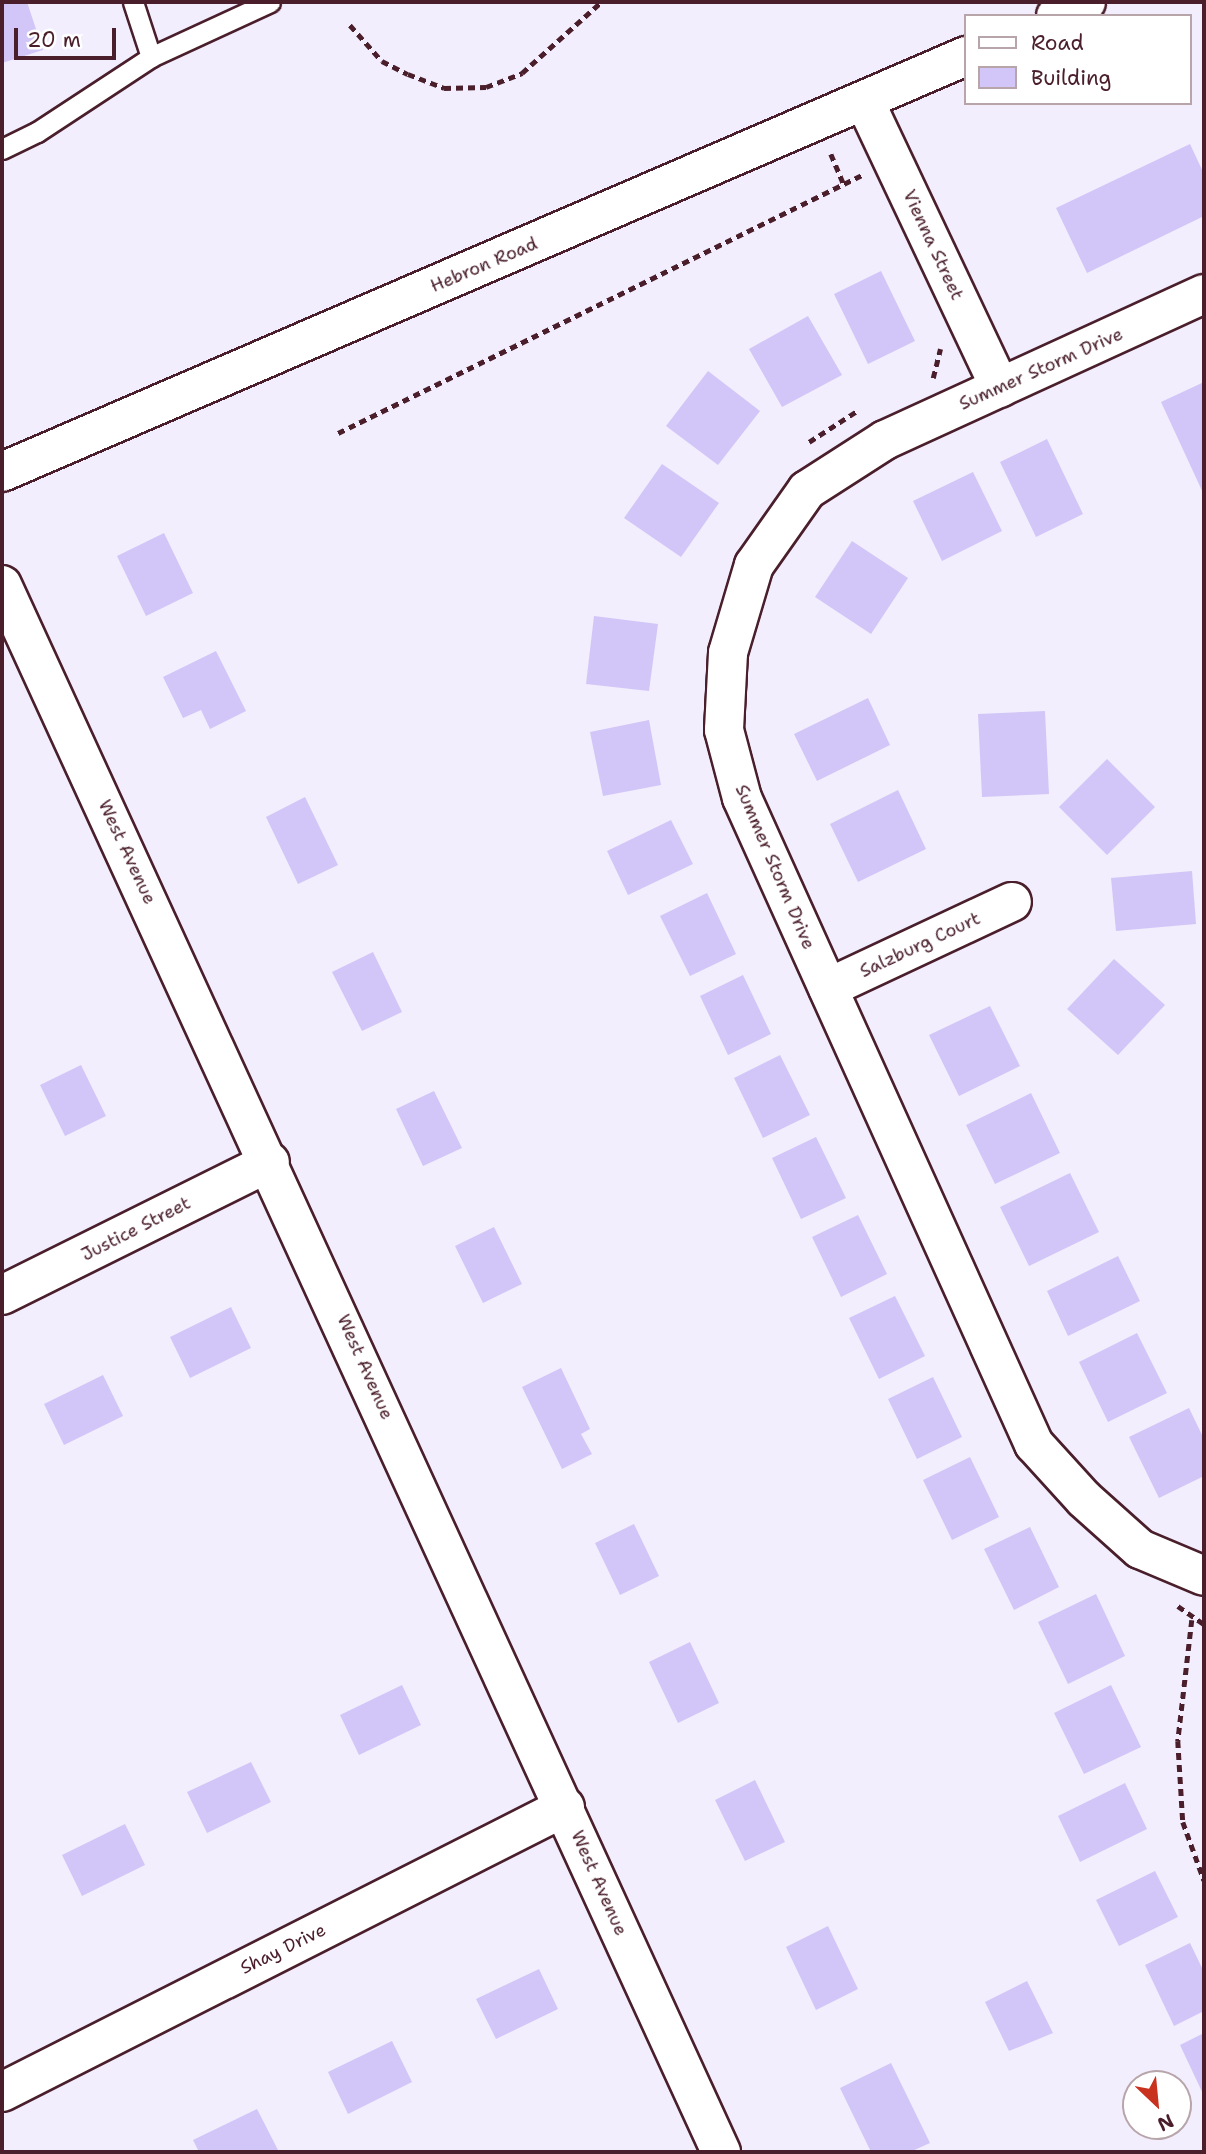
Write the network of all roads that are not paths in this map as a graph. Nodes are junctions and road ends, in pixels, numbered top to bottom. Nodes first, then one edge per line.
1 (133, 2) edge
2 (270, 2) edge
3 (1086, 2) edge
4 (1060, 14) edge
5 (151, 57) junction
6 (964, 57) edge
7 (865, 102) junction
8 (2, 149) edge
9 (1204, 295) edge
10 (1000, 388) junction
11 (2, 472) edge
12 (2, 585) edge
13 (1012, 902) dead end
14 (828, 988) junction
15 (270, 1163) junction
16 (2, 1295) edge
17 (1204, 1576) edge
18 (565, 1807) junction
19 (2, 2092) edge
20 (721, 2152) edge

1 - 5 lane
2 - 5 lane
3 - 4 street
5 - 8 lane
6 - 7 street, Hebron Road
7 - 10 street, Vienna Street
7 - 11 street, Hebron Road
9 - 10 street, Summer Storm Drive
10 - 14 street, Summer Storm Drive
12 - 15 street, West Avenue
13 - 14 street, Salzburg Court
14 - 17 street, Summer Storm Drive
15 - 16 street, Justice Street
15 - 18 street, West Avenue
18 - 19 street, Shay Drive
18 - 20 street, West Avenue

